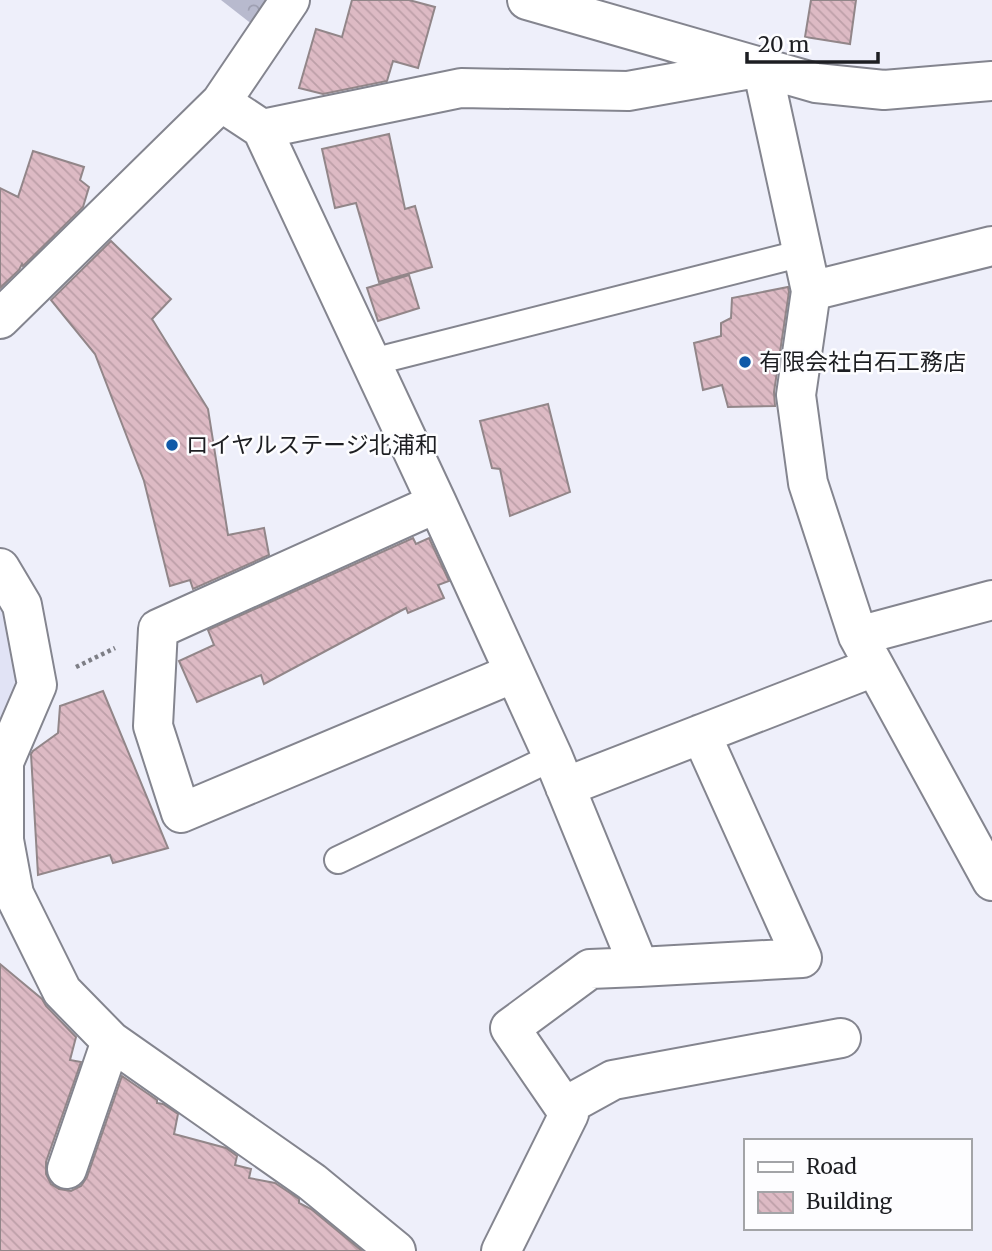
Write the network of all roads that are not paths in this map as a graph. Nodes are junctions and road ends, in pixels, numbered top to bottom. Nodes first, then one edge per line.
1 (290, 0) edge
2 (527, 0) edge
3 (762, 67) junction
4 (992, 80) edge
5 (221, 102) junction
6 (262, 129) junction
7 (992, 246) edge
8 (803, 253) junction
9 (811, 291) junction
10 (2, 315) edge
11 (372, 362) junction
12 (437, 503) junction
13 (0, 568) edge
14 (992, 600) edge
15 (866, 652) junction
16 (514, 673) junction
17 (702, 734) junction
18 (2, 764) edge
19 (559, 772) junction
20 (338, 860) dead end
21 (992, 881) edge
22 (639, 967) junction
23 (841, 1038) dead end
24 (111, 1041) junction
25 (564, 1107) junction
26 (67, 1169) dead end
27 (396, 1251) edge
28 (501, 1251) edge

1 - 5 street
2 - 3 street
3 - 4 street
3 - 6 street
3 - 8 street
5 - 6 street
5 - 10 street
6 - 11 street
7 - 9 street
8 - 9 street
8 - 11 lane
9 - 15 street
11 - 12 street
12 - 16 street
12 - 16 street
13 - 18 street
14 - 15 street
15 - 17 street
15 - 21 street
16 - 19 street
17 - 19 street
17 - 22 street
18 - 24 street
19 - 20 lane
19 - 22 street
22 - 25 street
23 - 25 street
24 - 26 street
24 - 27 street
25 - 28 street

